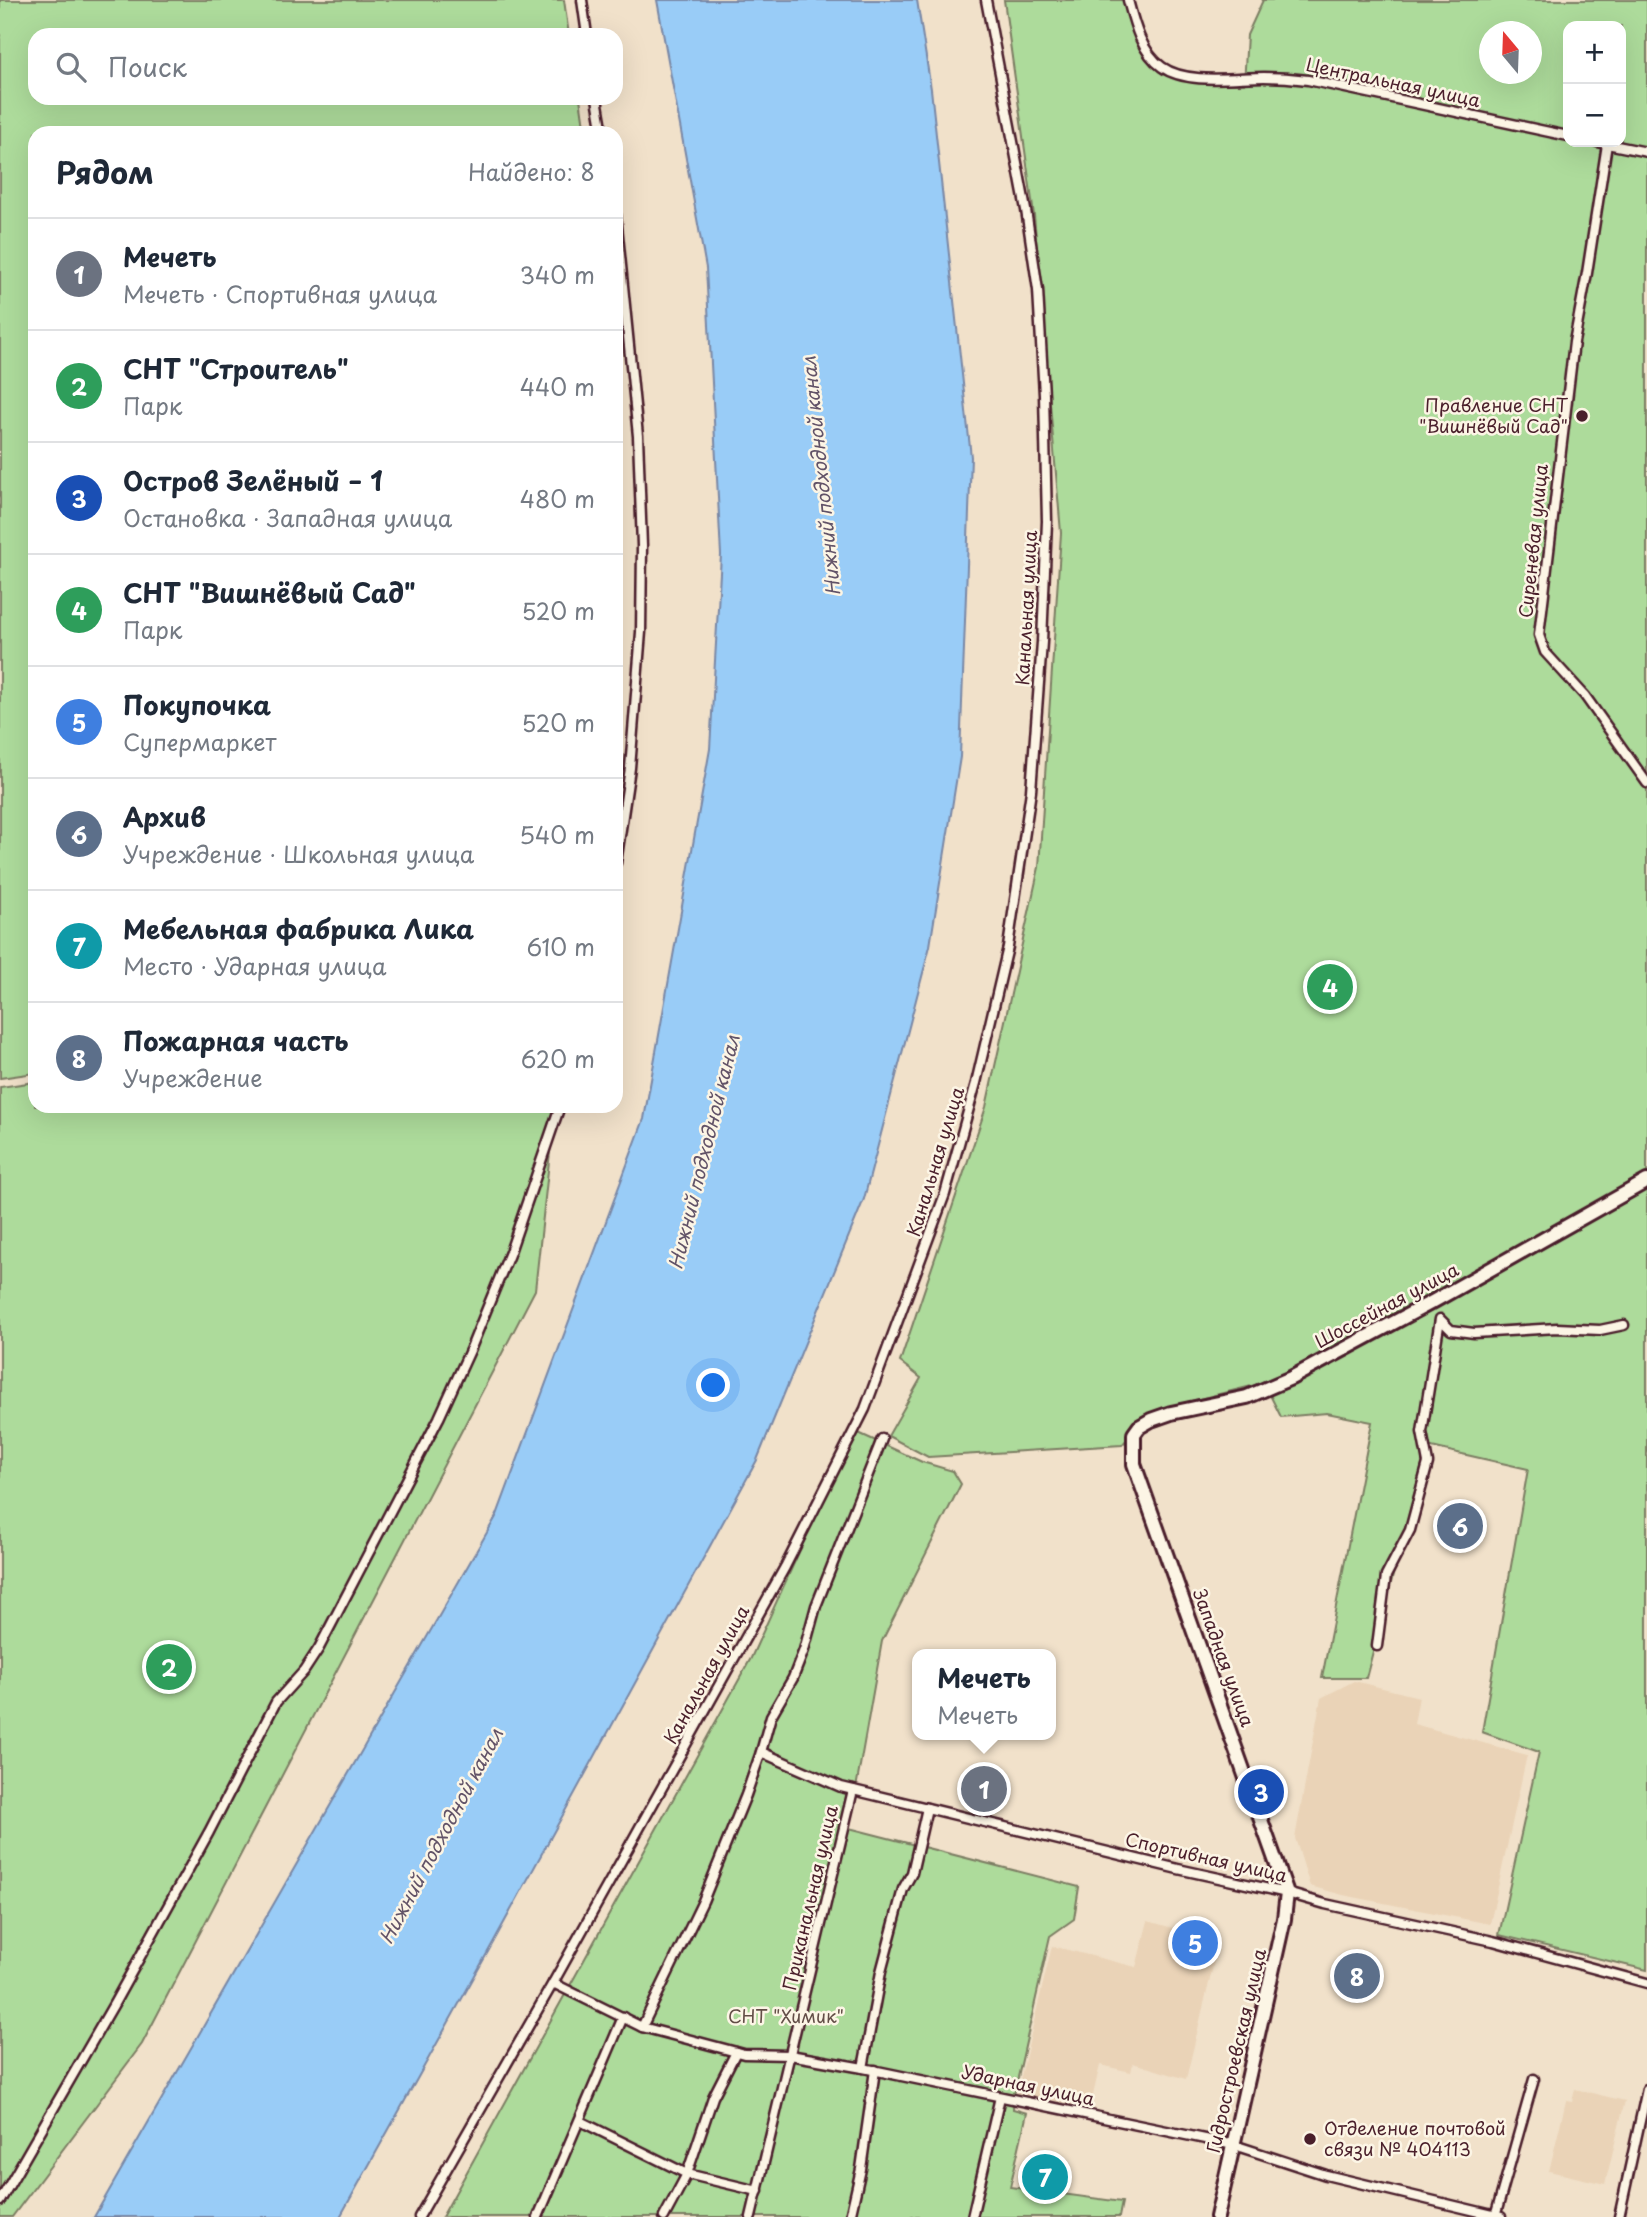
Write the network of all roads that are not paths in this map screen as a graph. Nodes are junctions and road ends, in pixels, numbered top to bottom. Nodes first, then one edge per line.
1 (582, 0) edge
2 (986, 0) edge
3 (1128, 0) edge
4 (586, 28) edge
5 (598, 105) edge
6 (602, 126) edge
7 (1563, 135) edge
8 (1607, 147) edge
9 (1622, 147) edge
10 (1647, 152) edge
11 (623, 285) edge
12 (1647, 783) edge
13 (623, 816) edge
14 (557, 1113) edge
15 (1647, 1181) edge
16 (1434, 1301) junction
17 (1440, 1320) junction
18 (1625, 1325) dead end
19 (1134, 1434) joint
20 (882, 1439) dead end
21 (1377, 1646) dead end
22 (761, 1752) junction
23 (853, 1790) junction
24 (927, 1808) junction
25 (1287, 1893) junction
26 (553, 1983) junction
27 (1647, 1983) edge
28 (623, 2017) junction
29 (642, 2027) junction
30 (736, 2052) junction
31 (790, 2055) junction
32 (863, 2068) junction
33 (875, 2070) junction
34 (1534, 2079) dead end
35 (1647, 2089) edge
36 (1000, 2097) junction
37 (580, 2121) junction
38 (1234, 2145) junction
39 (687, 2174) junction
40 (758, 2191) junction
41 (0, 2201) edge
42 (419, 2217) edge
43 (538, 2217) edge
44 (664, 2217) edge
45 (751, 2217) edge
46 (850, 2217) edge
47 (972, 2217) edge
48 (1217, 2217) edge
49 (1497, 2217) edge
50 (1619, 2217) edge

1 - 4 street
2 - 26 street, Канальная улица
3 - 7 street, Центральная улица
5 - 6 street
8 - 12 street, Сиреневая улица
9 - 10 street
11 - 13 street
14 - 41 street
15 - 16 street, Шоссейная улица
16 - 17 street
16 - 19 street, Шоссейная улица
17 - 18 street
17 - 21 street
19 - 25 street, Западная улица
20 - 22 street
22 - 23 street, Спортивная улица
22 - 29 street
23 - 24 street, Спортивная улица
23 - 31 street, Приканальная улица
24 - 25 street, Спортивная улица
24 - 32 street
25 - 27 street, Спортивная улица
25 - 38 street, Гидростроевская улица
26 - 28 street, Ударная улица
26 - 42 street, Канальная улица
28 - 29 street, Ударная улица
28 - 37 street
29 - 30 street, Ударная улица
30 - 31 street, Ударная улица
30 - 39 street
31 - 32 street, Ударная улица
31 - 40 street, Приканальная улица
32 - 33 street, Ударная улица
33 - 36 street, Ударная улица
33 - 46 street
34 - 49 street
35 - 50 street
36 - 38 street, Ударная улица
36 - 47 street
37 - 39 street
37 - 43 street
38 - 48 street, Гидростроевская улица
38 - 49 street, Ударная улица
39 - 40 street
39 - 44 street
40 - 45 street, Приканальная улица

